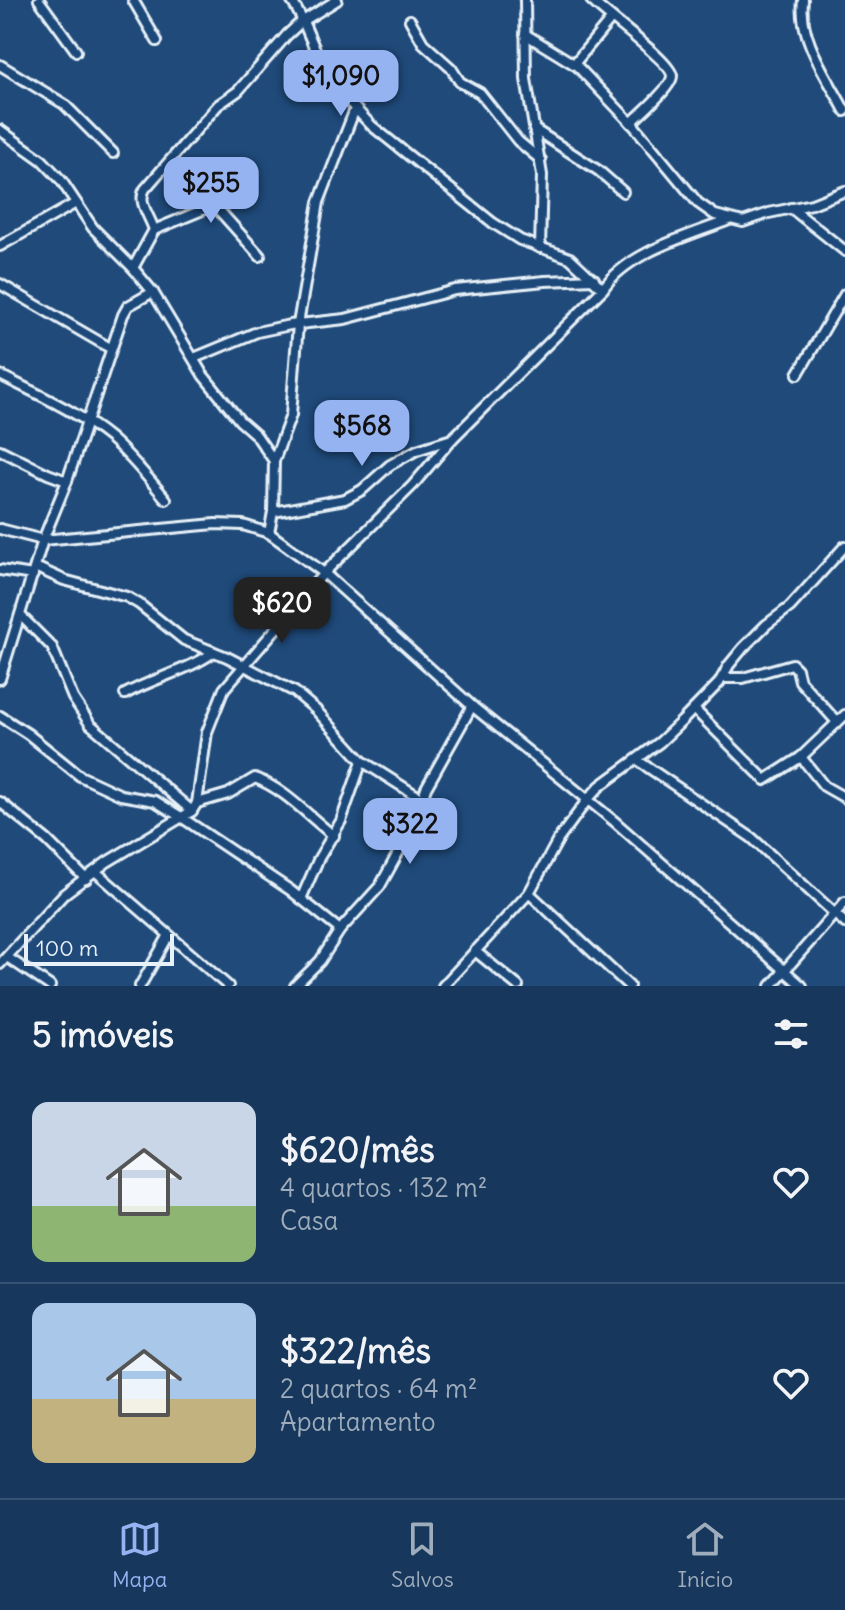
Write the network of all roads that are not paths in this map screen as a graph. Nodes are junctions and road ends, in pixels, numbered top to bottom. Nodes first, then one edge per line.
1 (39, 0) edge
2 (291, 0) edge
3 (337, 0) edge
4 (525, 0) edge
5 (591, 0) edge
6 (803, 0) edge
7 (138, 2) edge
8 (611, 19) junction
9 (305, 20) junction
10 (410, 20) dead end
11 (525, 34) junction
12 (157, 41) dead end
13 (76, 51) dead end
14 (574, 64) junction
15 (0, 65) edge
16 (355, 109) junction
17 (845, 111) edge
18 (631, 123) junction
19 (534, 129) junction
20 (0, 130) edge
21 (113, 153) dead end
22 (541, 160) junction
23 (845, 191) edge
24 (623, 192) dead end
25 (76, 203) junction
26 (791, 208) junction
27 (730, 220) junction
28 (154, 230) junction
29 (0, 246) edge
30 (540, 248) junction
31 (845, 251) edge
32 (260, 256) dead end
33 (133, 268) junction
34 (594, 279) junction
35 (0, 284) edge
36 (603, 289) junction
37 (153, 292) junction
38 (845, 294) edge
39 (298, 324) junction
40 (110, 348) junction
41 (194, 358) junction
42 (798, 374) dead end
43 (0, 375) edge
44 (86, 422) junction
45 (452, 439) junction
46 (0, 450) edge
47 (274, 461) junction
48 (67, 481) junction
49 (166, 499) dead end
50 (273, 512) junction
51 (0, 529) edge
52 (269, 533) junction
53 (43, 540) junction
54 (845, 546) edge
55 (0, 570) edge
56 (34, 571) junction
57 (324, 573) junction
58 (21, 616) junction
59 (214, 652) junction
60 (244, 665) junction
61 (722, 678) junction
62 (0, 679) edge
63 (125, 694) dead end
64 (472, 706) junction
65 (694, 709) junction
66 (845, 715) edge
67 (0, 716) edge
68 (837, 722) junction
69 (801, 757) junction
70 (637, 760) junction
71 (362, 761) junction
72 (845, 798) edge
73 (422, 799) junction
74 (588, 799) junction
75 (0, 802) edge
76 (195, 807) junction
77 (181, 817) junction
78 (334, 836) junction
79 (95, 871) junction
80 (86, 879) junction
81 (529, 893) junction
82 (301, 899) junction
83 (845, 902) edge
84 (834, 914) junction
85 (845, 923) edge
86 (340, 930) junction
87 (169, 935) junction
88 (475, 951) junction
89 (3, 960) edge
90 (785, 972) junction
91 (50, 986) edge
92 (140, 986) edge
93 (228, 986) edge
94 (295, 986) edge
95 (443, 986) edge
96 (518, 986) edge
97 (629, 986) edge
98 (771, 986) edge
99 (802, 986) edge

1 - 13 street
2 - 9 street
3 - 9 street
4 - 11 street
5 - 8 street
6 - 17 street
7 - 12 street
8 - 14 street
8 - 18 street
9 - 16 street
9 - 28 street
10 - 22 street
11 - 14 street
11 - 19 street
14 - 18 street
15 - 21 street
16 - 30 street
16 - 39 street
18 - 27 street
19 - 22 street
19 - 24 street
20 - 25 street
22 - 30 street
23 - 26 street
25 - 29 street
25 - 33 street
26 - 27 street
26 - 31 street
27 - 36 street
28 - 32 street
28 - 33 street
30 - 34 street
33 - 37 street
34 - 36 street
34 - 39 street
35 - 40 street
36 - 45 street
37 - 40 street
37 - 41 street
38 - 42 street
39 - 41 street
39 - 47 street
40 - 44 street
41 - 47 street
43 - 44 street
44 - 48 street
44 - 49 street
45 - 50 street
45 - 57 street
46 - 48 street
47 - 50 street
48 - 53 street
50 - 52 street
51 - 53 street
52 - 53 street
52 - 57 street
53 - 56 street
54 - 61 street
55 - 56 street
56 - 58 street
56 - 59 street
57 - 60 street
57 - 64 street
58 - 62 street
58 - 76 street
59 - 60 street
59 - 63 street
60 - 71 street
60 - 76 street
61 - 65 street
61 - 68 street
64 - 73 street
64 - 74 street
65 - 69 street
65 - 70 street
66 - 68 street
67 - 77 street
68 - 69 street
69 - 72 street
70 - 74 street
70 - 84 street
71 - 73 street
71 - 78 street
73 - 86 street
74 - 81 street
74 - 90 street
75 - 80 street
76 - 77 street
76 - 78 street
77 - 79 street
77 - 82 street
78 - 82 street
79 - 80 street
79 - 87 street
80 - 89 street
81 - 88 street
81 - 97 street
82 - 86 street
83 - 84 street
84 - 85 street
84 - 90 street
86 - 94 street
87 - 92 street
87 - 93 street
88 - 95 street
88 - 96 street
89 - 91 street
90 - 98 street
90 - 99 street

